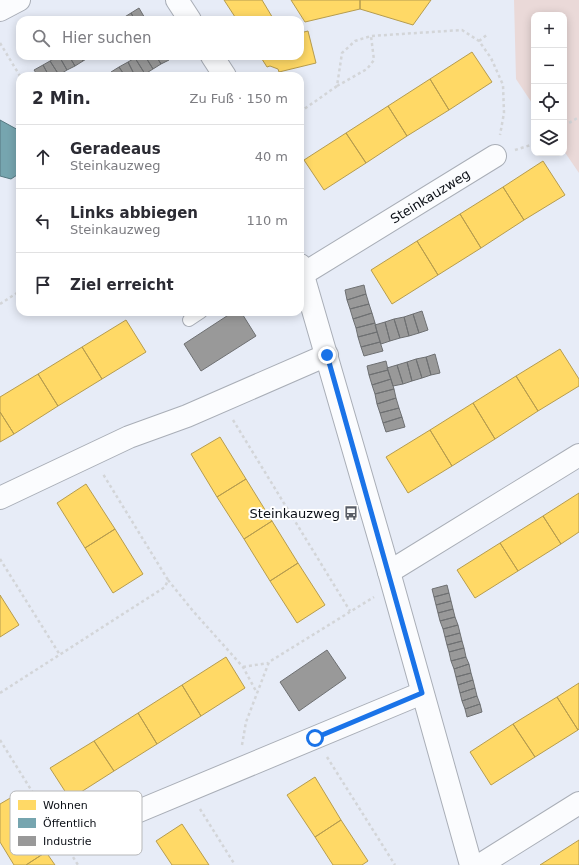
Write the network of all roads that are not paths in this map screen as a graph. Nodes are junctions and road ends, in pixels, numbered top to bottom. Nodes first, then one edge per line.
1 (19, 0) edge
2 (177, 0) edge
3 (0, 10) edge
4 (187, 16) edge
5 (215, 60) edge
6 (222, 72) edge
7 (495, 156) road end
8 (304, 267) edge
9 (304, 279) edge
10 (195, 316) edge
11 (189, 320) dead end
12 (327, 355) junction
13 (579, 455) edge
14 (0, 498) edge
15 (390, 579) junction
16 (422, 693) junction
17 (579, 803) edge
18 (142, 810) edge
19 (471, 865) edge
20 (480, 865) edge

1 - 3 street
2 - 4 street
5 - 6 street
7 - 8 street, Steinkauzweg
9 - 12 street, Steinkauzweg
10 - 11 lane
12 - 14 street
12 - 15 street, Steinkauzweg
13 - 15 street
15 - 16 street, Steinkauzweg
16 - 18 street
16 - 19 street, Steinkauzweg
17 - 20 street

